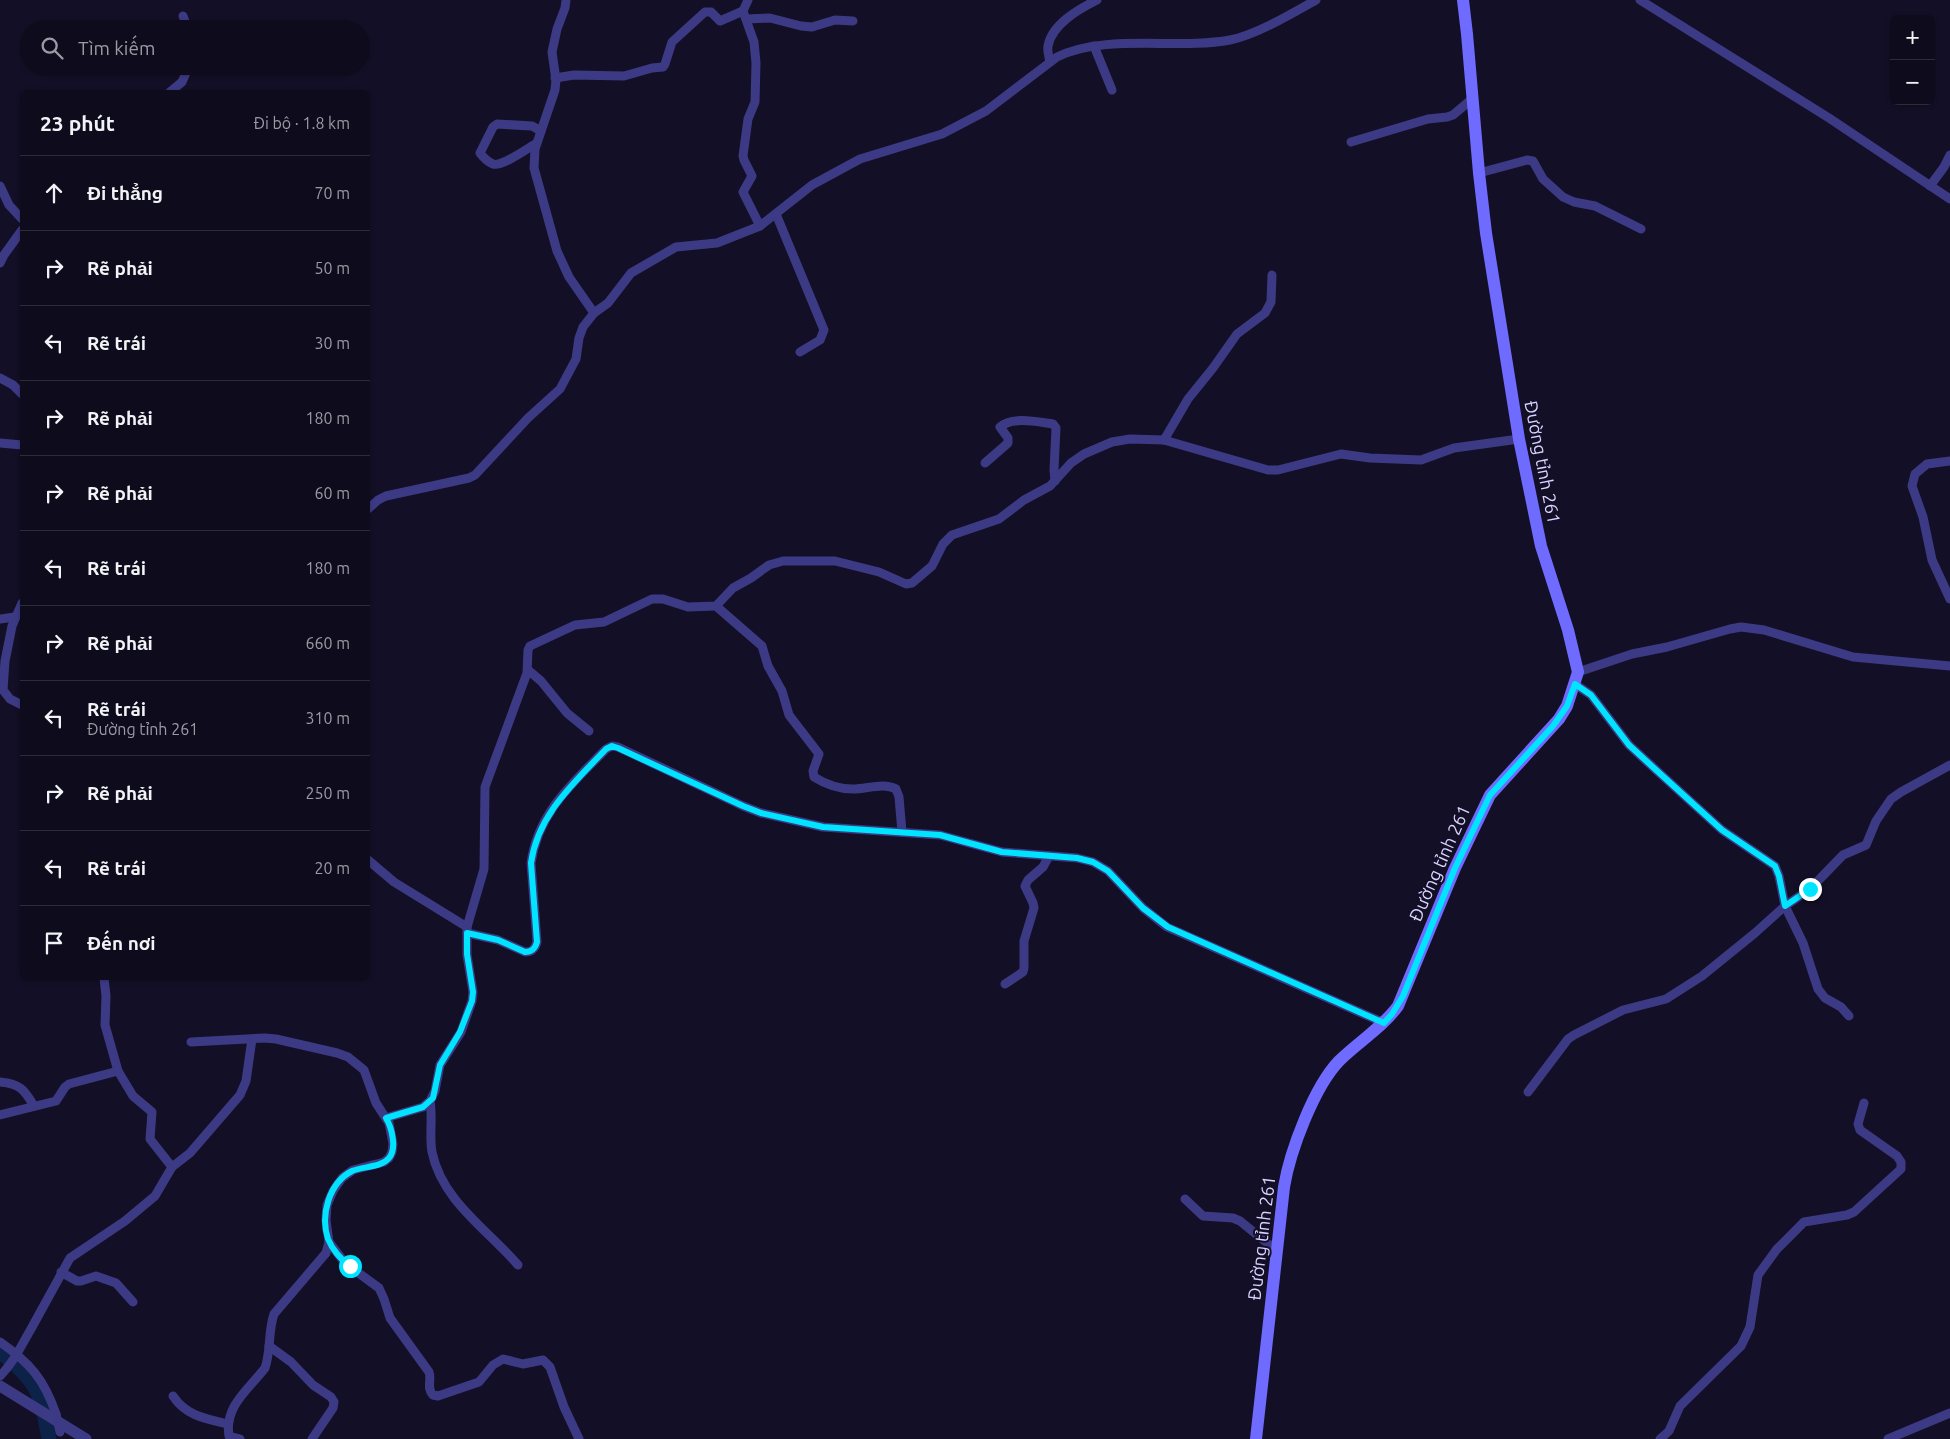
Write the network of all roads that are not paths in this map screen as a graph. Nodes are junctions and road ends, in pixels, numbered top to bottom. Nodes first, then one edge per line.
1 (566, 0) edge
2 (748, 0) edge
3 (1097, 0) edge
4 (1316, 0) edge
5 (1463, 0) edge
6 (1640, 0) edge
7 (745, 15) junction
8 (183, 16) dead end
9 (185, 20) edge
10 (853, 21) dead end
11 (1094, 46) junction
12 (1050, 62) junction
13 (185, 75) edge
14 (555, 78) junction
15 (172, 90) edge
16 (1112, 90) dead end
17 (1472, 99) junction
18 (541, 131) junction
19 (1351, 142) dead end
20 (537, 143) junction
21 (1950, 155) edge
22 (1479, 173) junction
23 (0, 186) edge
24 (1930, 186) junction
25 (1950, 199) edge
26 (776, 214) junction
27 (20, 217) edge
28 (760, 226) junction
29 (1641, 229) dead end
30 (20, 233) edge
31 (0, 263) edge
32 (1272, 275) dead end
33 (594, 313) junction
34 (800, 352) dead end
35 (0, 378) edge
36 (20, 392) edge
37 (1520, 439) junction
38 (1164, 440) junction
39 (0, 443) edge
40 (20, 445) edge
41 (1950, 461) edge
42 (985, 462) dead end
43 (1055, 481) junction
44 (370, 507) edge
45 (1950, 599) edge
46 (20, 606) edge
47 (716, 606) junction
48 (15, 617) junction
49 (0, 619) edge
50 (1950, 666) edge
51 (528, 670) junction
52 (1576, 678) junction
53 (20, 704) edge
54 (589, 732) dead end
55 (1950, 765) edge
56 (902, 832) junction
57 (1049, 856) junction
58 (370, 862) edge
59 (1785, 906) junction
60 (467, 930) junction
61 (104, 980) edge
62 (1006, 984) dead end
63 (1849, 1016) dead end
64 (1384, 1023) junction
65 (252, 1038) junction
66 (191, 1042) dead end
67 (118, 1071) junction
68 (0, 1082) edge
69 (1528, 1092) dead end
70 (430, 1102) junction
71 (1864, 1103) dead end
72 (34, 1106) junction
73 (0, 1115) edge
74 (386, 1118) junction
75 (172, 1167) junction
76 (1184, 1199) dead end
77 (329, 1242) junction
78 (1276, 1251) junction
79 (518, 1265) dead end
80 (61, 1272) junction
81 (133, 1302) dead end
82 (0, 1342) edge
83 (268, 1346) junction
84 (8, 1365) edge
85 (0, 1386) edge
86 (173, 1396) dead end
87 (1950, 1413) edge
88 (52, 1416) junction
89 (228, 1424) junction
90 (61, 1435) edge
91 (86, 1439) edge
92 (240, 1439) edge
93 (312, 1439) edge
94 (579, 1439) edge
95 (1256, 1439) edge
96 (1660, 1439) edge
97 (1888, 1439) edge

1 - 14 street
2 - 7 street
3 - 12 street
4 - 11 street
5 - 17 main road, Đường tỉnh 261
6 - 24 street
7 - 10 street
7 - 14 street
7 - 28 street
8 - 9 street
11 - 12 street
11 - 16 street
12 - 26 street
13 - 15 street
14 - 18 street
17 - 19 street
17 - 22 main road, Đường tỉnh 261
18 - 20 street
18 - 20 street
20 - 33 street
21 - 24 street
22 - 29 street
22 - 37 main road, Đường tỉnh 261
23 - 27 street
24 - 25 street
26 - 28 street
26 - 34 street
28 - 33 street
30 - 31 street
32 - 38 street
33 - 44 street
35 - 36 street
37 - 38 street
37 - 52 main road, Đường tỉnh 261
38 - 43 street
39 - 40 street
41 - 45 street
42 - 43 street
43 - 47 street
46 - 48 street
47 - 51 street
47 - 56 street
48 - 49 street
48 - 53 street
50 - 52 street
51 - 54 street
51 - 60 street
52 - 59 street
52 - 64 main road, Đường tỉnh 261
55 - 59 street
56 - 57 street
56 - 60 street
57 - 62 street
57 - 64 street
58 - 60 street
59 - 63 street
59 - 69 street
60 - 70 street
61 - 67 street
64 - 78 main road, Đường tỉnh 261
65 - 66 street
65 - 74 street
65 - 75 street
67 - 72 street
67 - 75 street
68 - 72 street
70 - 74 street
70 - 79 street
71 - 96 street
72 - 73 street
74 - 77 street
75 - 80 street
76 - 78 street
77 - 83 street
77 - 94 street
78 - 95 main road, Đường tỉnh 261
80 - 81 street
80 - 84 street
82 - 84 street
83 - 89 street
83 - 93 street
84 - 88 street
85 - 88 street
86 - 89 street
87 - 97 street
88 - 90 street, bridge
88 - 91 street
89 - 92 street

